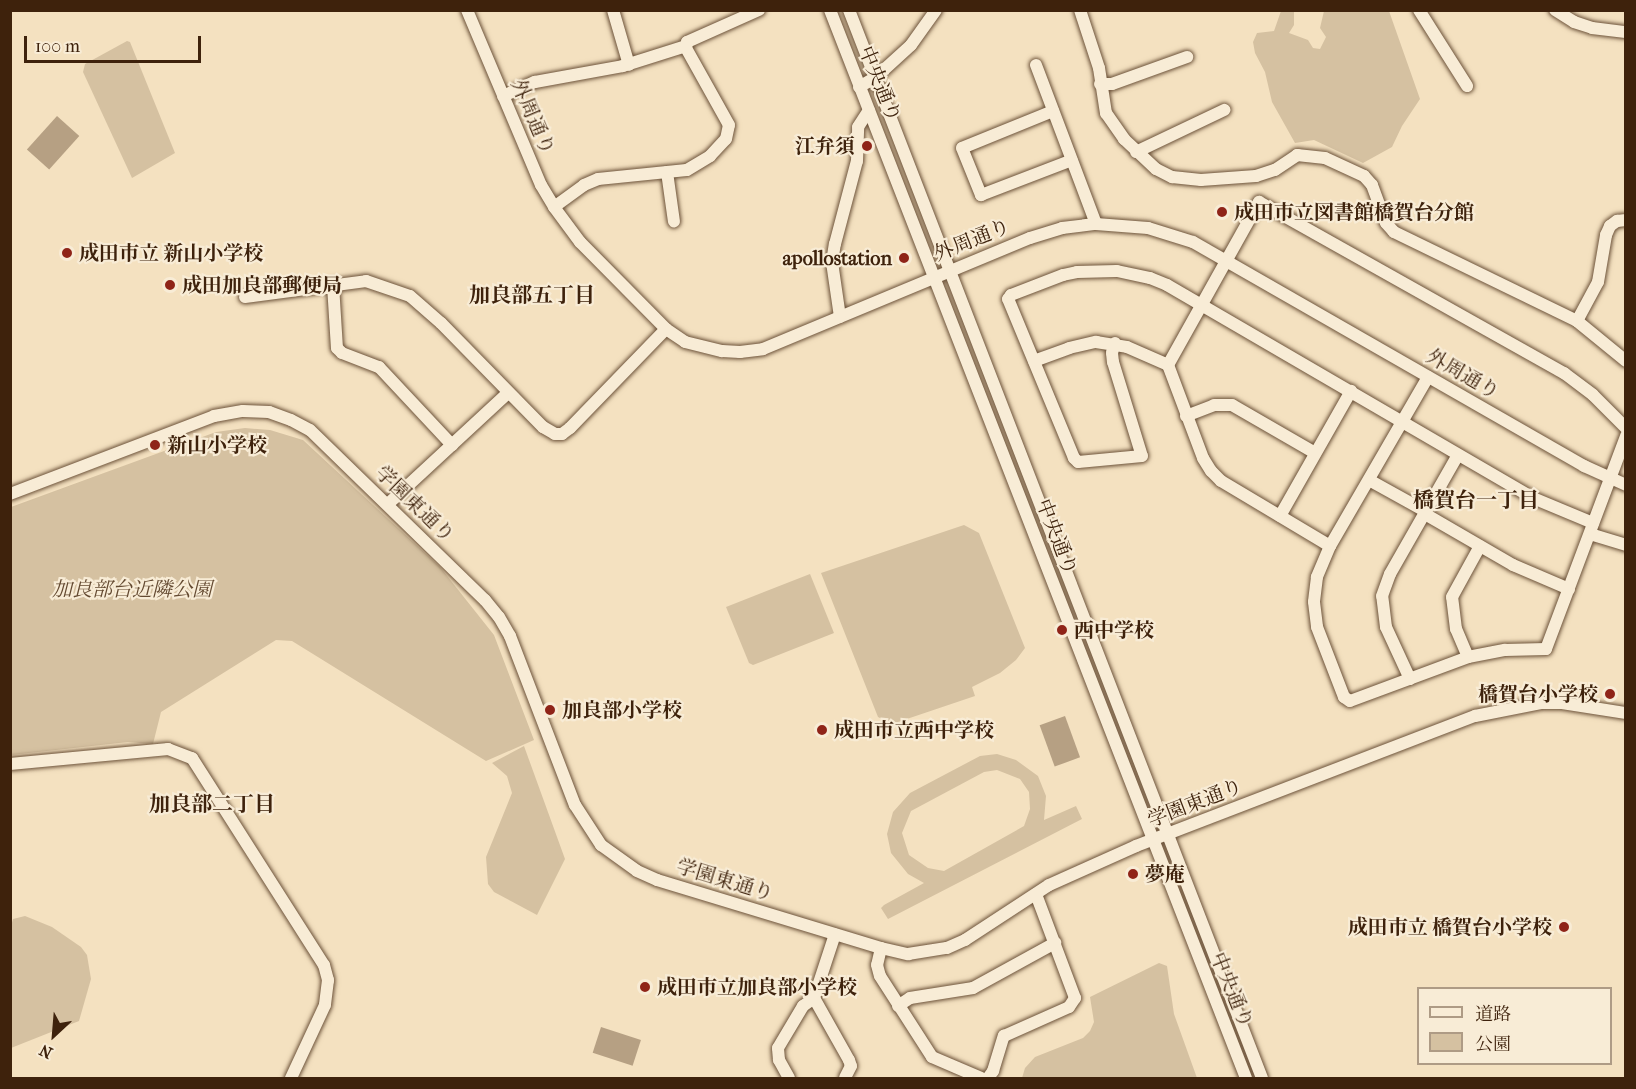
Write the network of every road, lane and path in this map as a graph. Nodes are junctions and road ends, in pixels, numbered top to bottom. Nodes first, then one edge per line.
1 (467, 10) edge
2 (613, 10) edge
3 (759, 10) edge
4 (830, 10) edge
5 (849, 10) edge
6 (936, 10) edge
7 (1080, 10) edge
8 (1419, 10) edge
9 (1555, 10) edge
10 (1626, 32) edge
11 (686, 46) junction
12 (1187, 57) dead end
13 (629, 65) junction
14 (1036, 65) dead end
15 (876, 77) junction
16 (1100, 84) junction
17 (1467, 86) dead end
18 (859, 87) junction
19 (503, 96) junction
20 (869, 110) junction
21 (1224, 110) dead end
22 (1053, 111) junction
23 (1136, 152) junction
24 (1072, 160) junction
25 (668, 172) junction
26 (554, 207) junction
27 (1626, 220) edge
28 (674, 222) dead end
29 (1096, 224) junction
30 (1226, 260) junction
31 (948, 272) junction
32 (935, 276) junction
33 (333, 285) junction
34 (245, 297) dead end
35 (1200, 303) junction
36 (840, 316) junction
37 (1577, 321) junction
38 (666, 329) junction
39 (1115, 344) junction
40 (1034, 361) junction
41 (1626, 361) edge
42 (1168, 365) junction
43 (1428, 377) junction
44 (1351, 391) junction
45 (508, 393) junction
46 (1186, 416) junction
47 (1403, 422) junction
48 (1626, 428) edge
49 (1626, 436) edge
50 (452, 445) junction
51 (1315, 453) junction
52 (1458, 455) junction
53 (1608, 478) junction
54 (1369, 480) junction
55 (1626, 485) edge
56 (10, 494) edge
57 (388, 504) junction
58 (1426, 513) junction
59 (1280, 516) junction
60 (1591, 528) junction
61 (1626, 545) edge
62 (1330, 546) junction
63 (1480, 546) junction
64 (1569, 589) junction
65 (1468, 657) junction
66 (1410, 679) junction
67 (1626, 713) edge
68 (10, 764) edge
69 (1168, 835) junction
70 (1153, 840) junction
71 (1036, 894) junction
72 (835, 934) junction
73 (1055, 943) junction
74 (881, 948) junction
75 (814, 998) junction
76 (898, 1006) junction
77 (291, 1078) edge
78 (789, 1078) edge
79 (845, 1078) edge
80 (981, 1078) edge
81 (988, 1078) edge
82 (1246, 1078) edge
83 (1262, 1078) edge

1 - 19 street, 外周通り
2 - 13 street
3 - 11 street
4 - 18 street, 中央通り
5 - 15 street, 中央通り
6 - 15 street
7 - 16 street
8 - 17 street
9 - 10 street
11 - 13 street
11 - 25 street
12 - 16 street
13 - 19 street
14 - 22 street
15 - 18 street
15 - 31 street, 中央通り
16 - 23 street
18 - 20 street, 中央通り
19 - 26 street, 外周通り
20 - 32 street, 中央通り
20 - 36 street
21 - 23 street
22 - 24 street
22 - 24 street
23 - 37 street
24 - 29 street
25 - 26 street
25 - 28 street
26 - 38 street, 外周通り
27 - 37 street
29 - 30 street, 外周通り
29 - 31 street, 外周通り
30 - 35 street
30 - 43 street, 外周通り
30 - 48 street
31 - 32 street, 外周通り
31 - 69 street, 中央通り
32 - 36 street, 外周通り
32 - 70 street, 中央通り
33 - 34 street
33 - 45 street
33 - 50 street
35 - 40 street
35 - 42 street
35 - 44 street
36 - 38 street, 外周通り
37 - 41 street
38 - 45 street
39 - 40 street
39 - 40 street
39 - 42 street
42 - 46 street
43 - 47 street
43 - 53 street, 外周通り
44 - 47 street
44 - 51 street
45 - 50 street
46 - 51 street
46 - 59 street
47 - 52 street
47 - 54 street
49 - 53 street
50 - 57 street
51 - 59 street
52 - 58 street
52 - 60 street
53 - 55 street, 外周通り
53 - 60 street
54 - 58 street
54 - 62 street
56 - 57 street, 学園東通り
57 - 72 street, 学園東通り
58 - 63 street
58 - 66 street
59 - 62 street
60 - 61 street
60 - 64 street
62 - 66 street
63 - 64 street
63 - 65 street
64 - 65 street
65 - 66 street
67 - 69 street, 学園東通り
68 - 77 street
69 - 70 street, 学園東通り
69 - 83 street, 中央通り
70 - 71 street, 学園東通り
70 - 82 street, 中央通り
71 - 73 street
71 - 74 street, 学園東通り
72 - 74 street, 学園東通り
72 - 75 street
73 - 76 street
73 - 81 street
74 - 76 street
75 - 78 street
75 - 79 street
76 - 80 street

